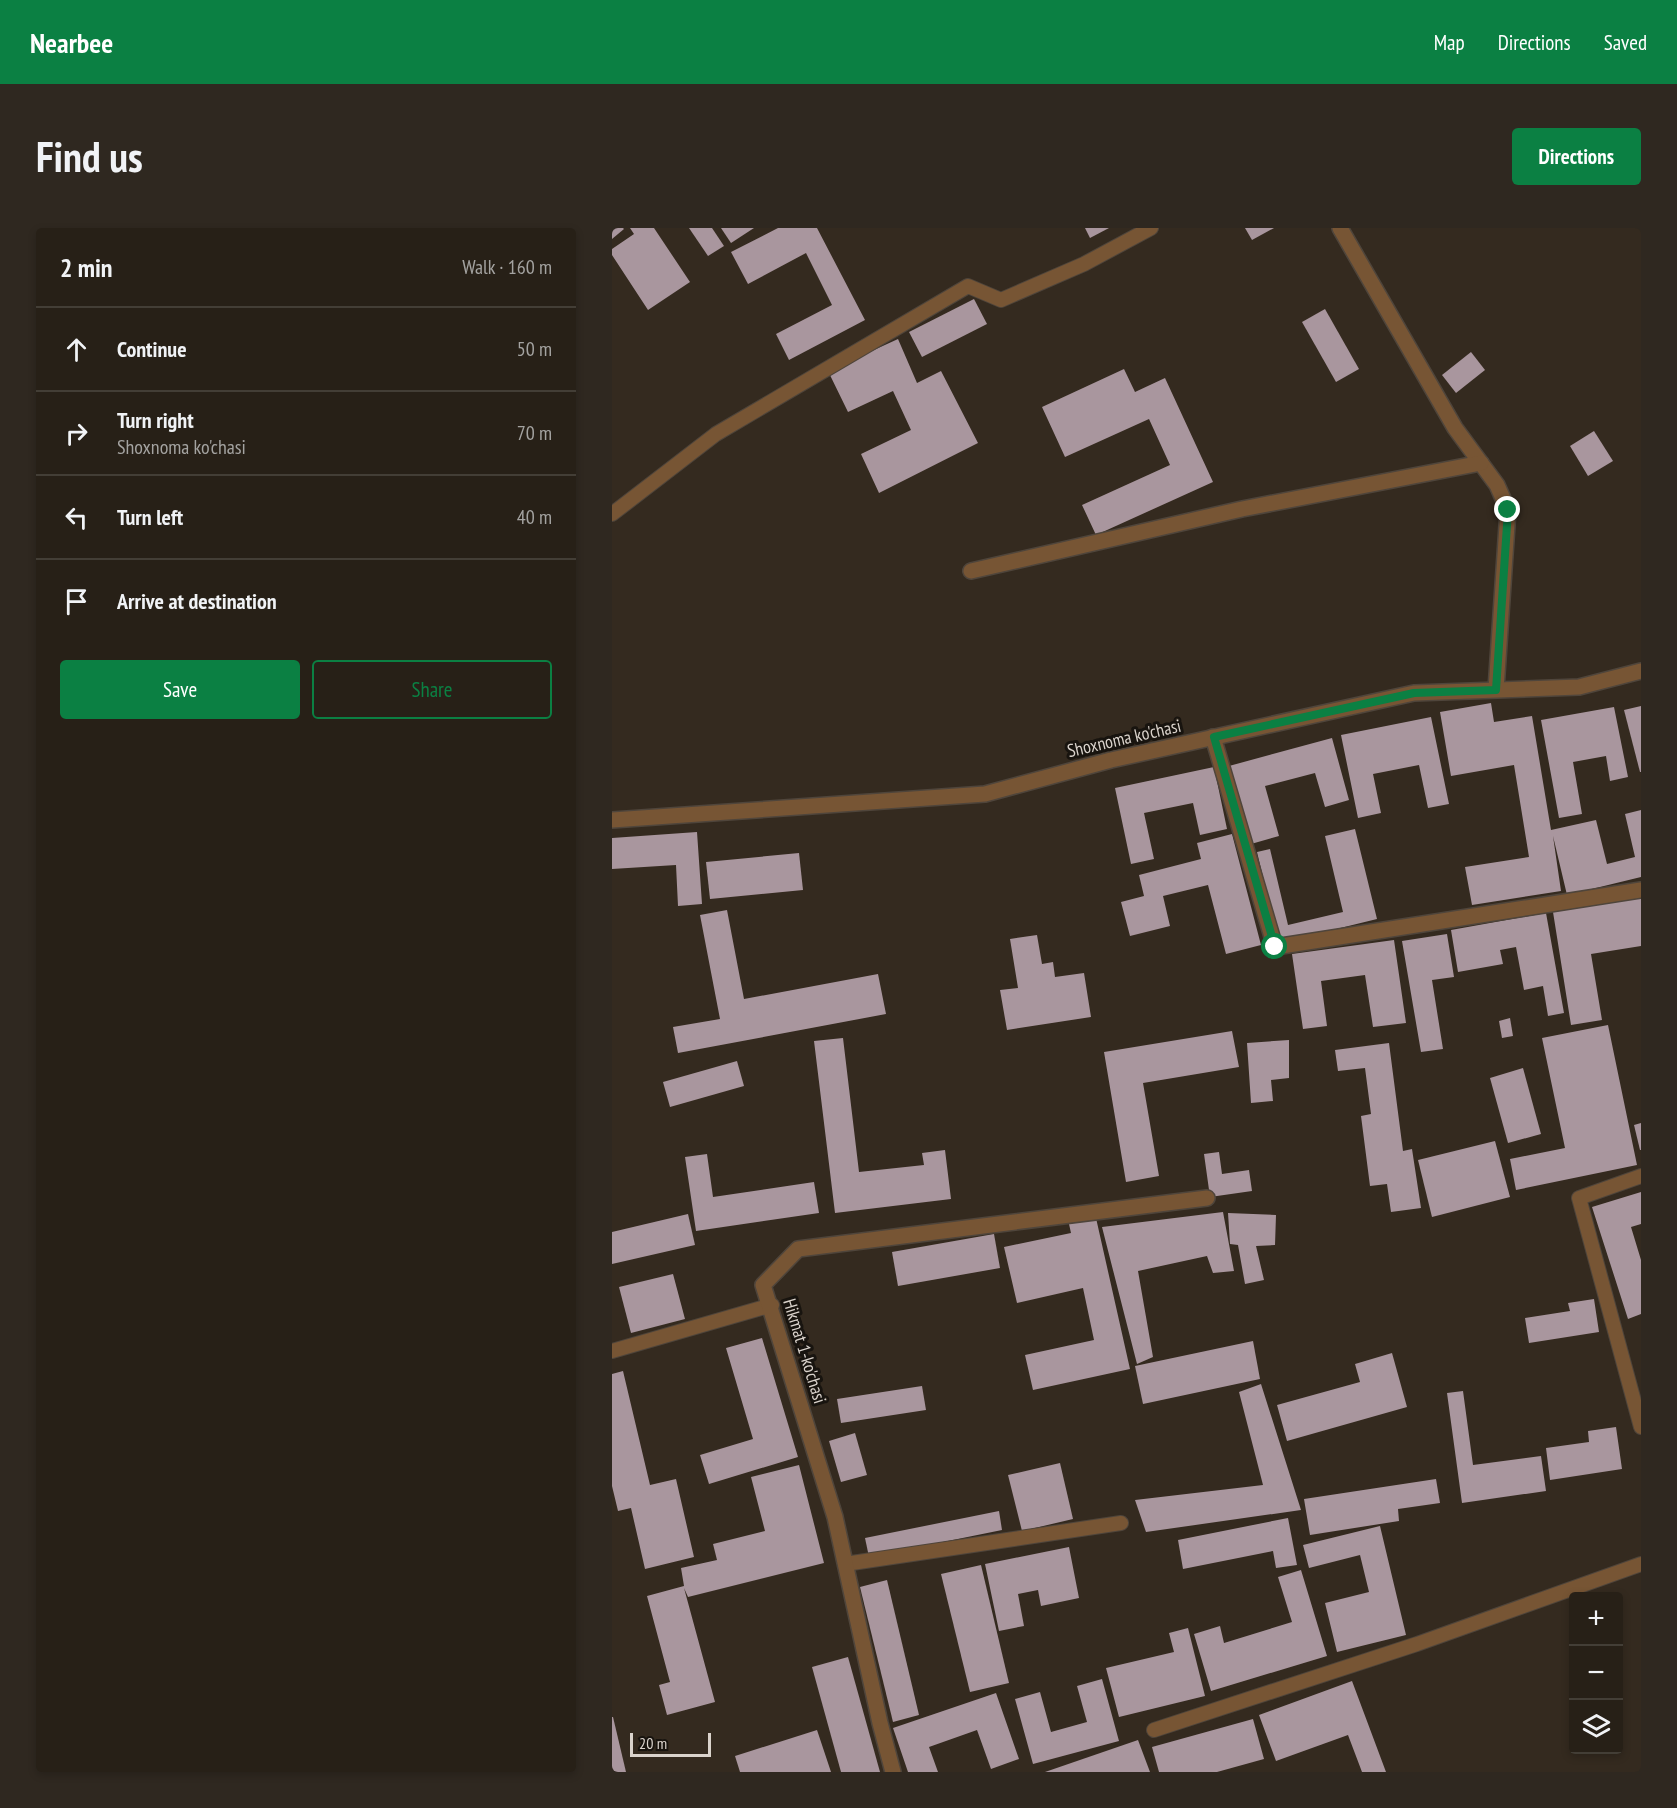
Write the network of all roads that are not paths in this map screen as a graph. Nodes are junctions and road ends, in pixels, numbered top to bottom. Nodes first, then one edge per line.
1 (1151, 228) edge
2 (1340, 228) edge
3 (1480, 464) junction
4 (612, 514) edge
5 (971, 571) dead end
6 (1641, 671) edge
7 (1496, 690) junction
8 (1214, 737) junction
9 (612, 820) edge
10 (1641, 890) edge
11 (1641, 1176) edge
12 (1207, 1198) dead end
13 (772, 1305) junction
14 (612, 1351) edge
15 (1641, 1427) edge
16 (1121, 1523) dead end
17 (845, 1564) junction
18 (1641, 1564) edge
19 (1154, 1731) dead end
20 (893, 1772) edge

1 - 4 lane
2 - 3 street
3 - 5 street
3 - 7 street
6 - 7 street, Shoxnoma ko'chasi
7 - 8 street, Shoxnoma ko'chasi
8 - 9 street, Shoxnoma ko'chasi
8 - 10 street
11 - 15 lane
12 - 13 street, Hikmat 1-ko'chasi
13 - 14 lane
13 - 17 street, Hikmat 1-ko'chasi
16 - 17 lane
17 - 20 street, Hikmat 1-ko'chasi
18 - 19 lane

